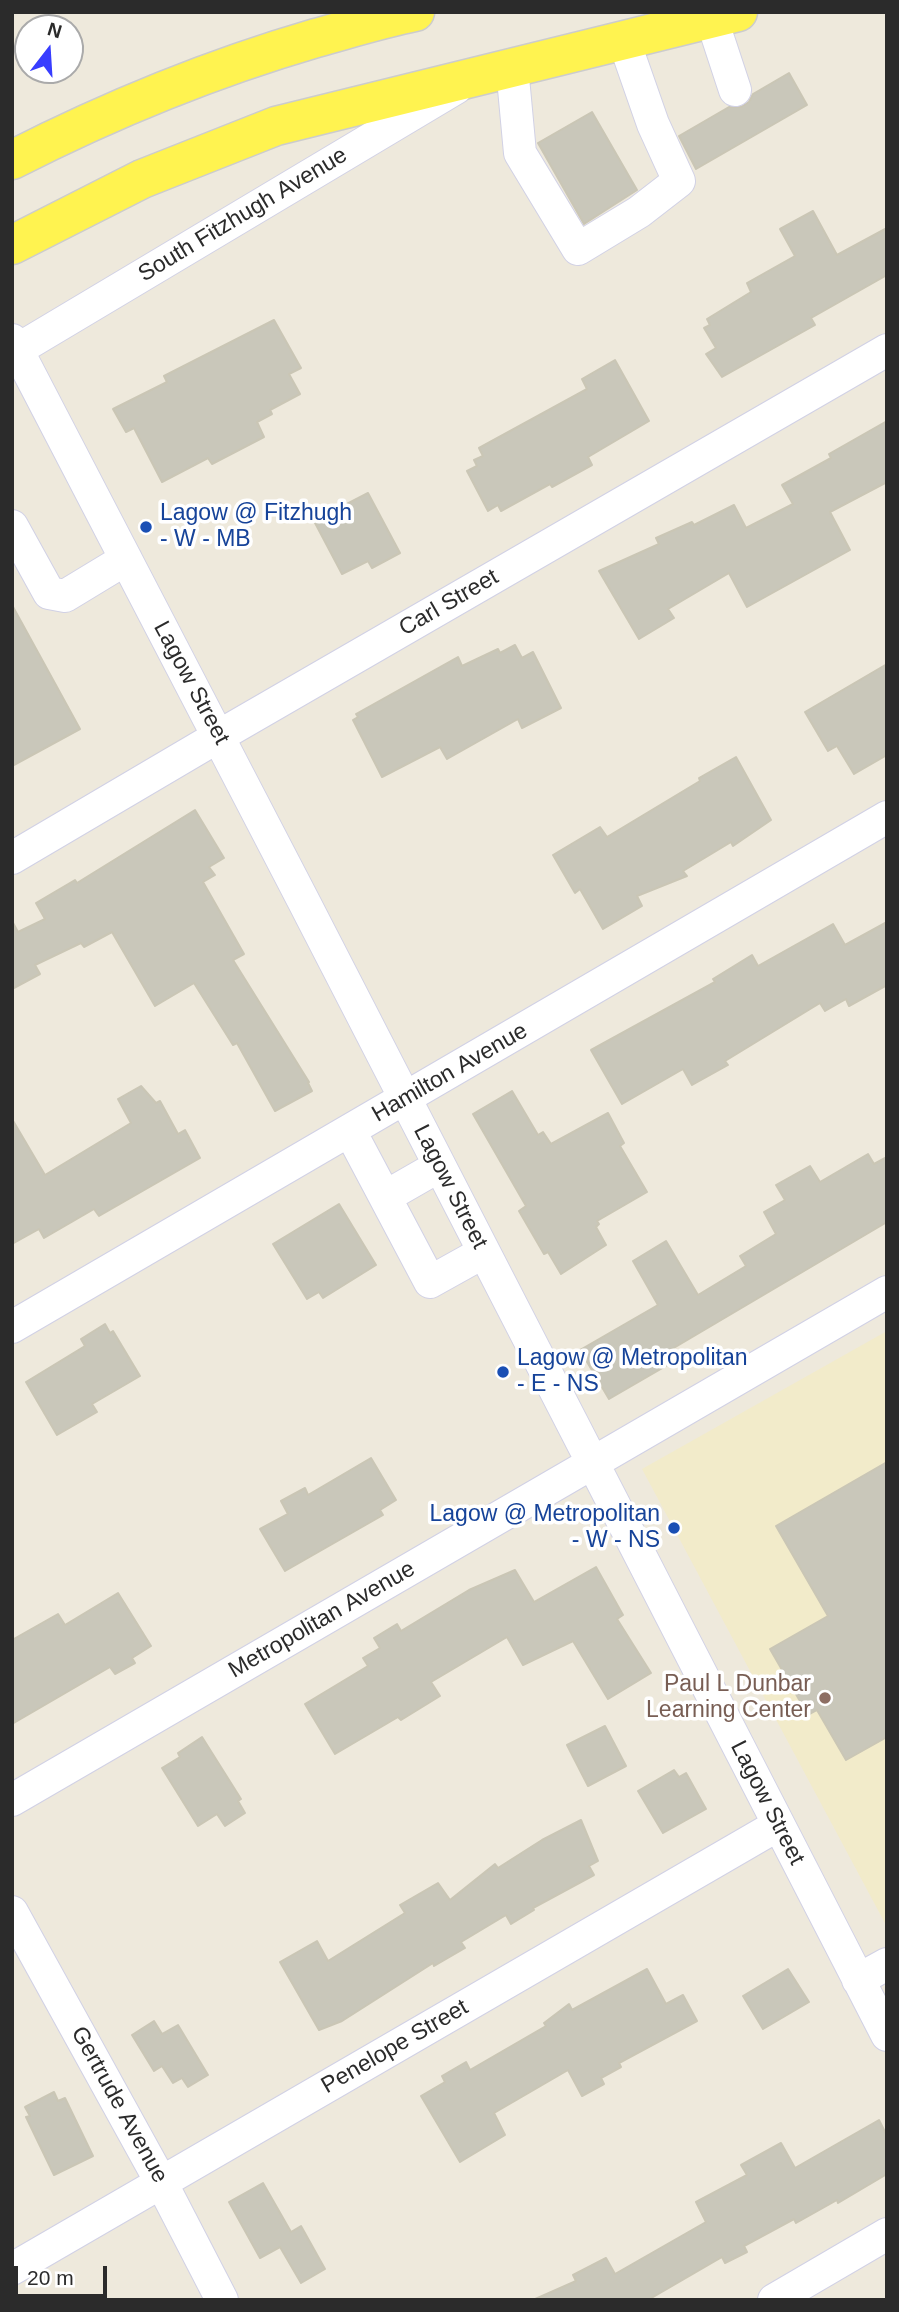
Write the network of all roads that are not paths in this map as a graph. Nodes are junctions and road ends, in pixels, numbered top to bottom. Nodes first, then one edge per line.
1 (415, 12) edge
2 (725, 16) edge
3 (624, 41) junction
4 (512, 67) junction
5 (474, 77) junction
6 (736, 90) dead end
7 (12, 160) edge
8 (12, 245) edge
9 (14, 347) edge
10 (887, 350) edge
11 (12, 526) edge
12 (126, 559) junction
13 (219, 736) junction
14 (887, 817) edge
15 (12, 858) edge
16 (405, 1099) junction
17 (351, 1131) junction
18 (439, 1166) junction
19 (385, 1197) junction
20 (484, 1252) junction
21 (887, 1292) edge
22 (12, 1327) edge
23 (592, 1463) junction
24 (12, 1800) edge
25 (778, 1825) junction
26 (12, 1912) edge
27 (887, 1964) edge
28 (858, 1980) junction
29 (887, 2035) edge
30 (161, 2182) junction
31 (887, 2234) edge
32 (12, 2269) edge
33 (222, 2300) edge
34 (774, 2300) edge

1 - 7 main road
2 - 3 main road, South Fitzhugh Avenue
2 - 6 street
3 - 4 main road, South Fitzhugh Avenue
3 - 4 street
4 - 5 main road, South Fitzhugh Avenue
5 - 8 main road, South Fitzhugh Avenue
5 - 9 street, South Fitzhugh Avenue
9 - 12 street, Lagow Street
10 - 13 street, Carl Street
11 - 12 street
12 - 13 street, Lagow Street
13 - 15 street, Carl Street
13 - 16 street, Lagow Street
14 - 16 street, Hamilton Avenue
16 - 17 street, Hamilton Avenue
16 - 18 street, Lagow Street
17 - 19 street
17 - 22 street, Hamilton Avenue
18 - 19 street
18 - 20 street, Lagow Street
19 - 20 street
20 - 23 street, Lagow Street
21 - 23 street, Metropolitan Avenue
23 - 24 street, Metropolitan Avenue
23 - 25 street, Lagow Street
25 - 28 street, Lagow Street
25 - 30 street, Penelope Street
26 - 30 street, Gertrude Avenue
27 - 28 street
28 - 29 street, Lagow Street
30 - 32 street, Penelope Street
30 - 33 street, Gertrude Avenue
31 - 34 street

